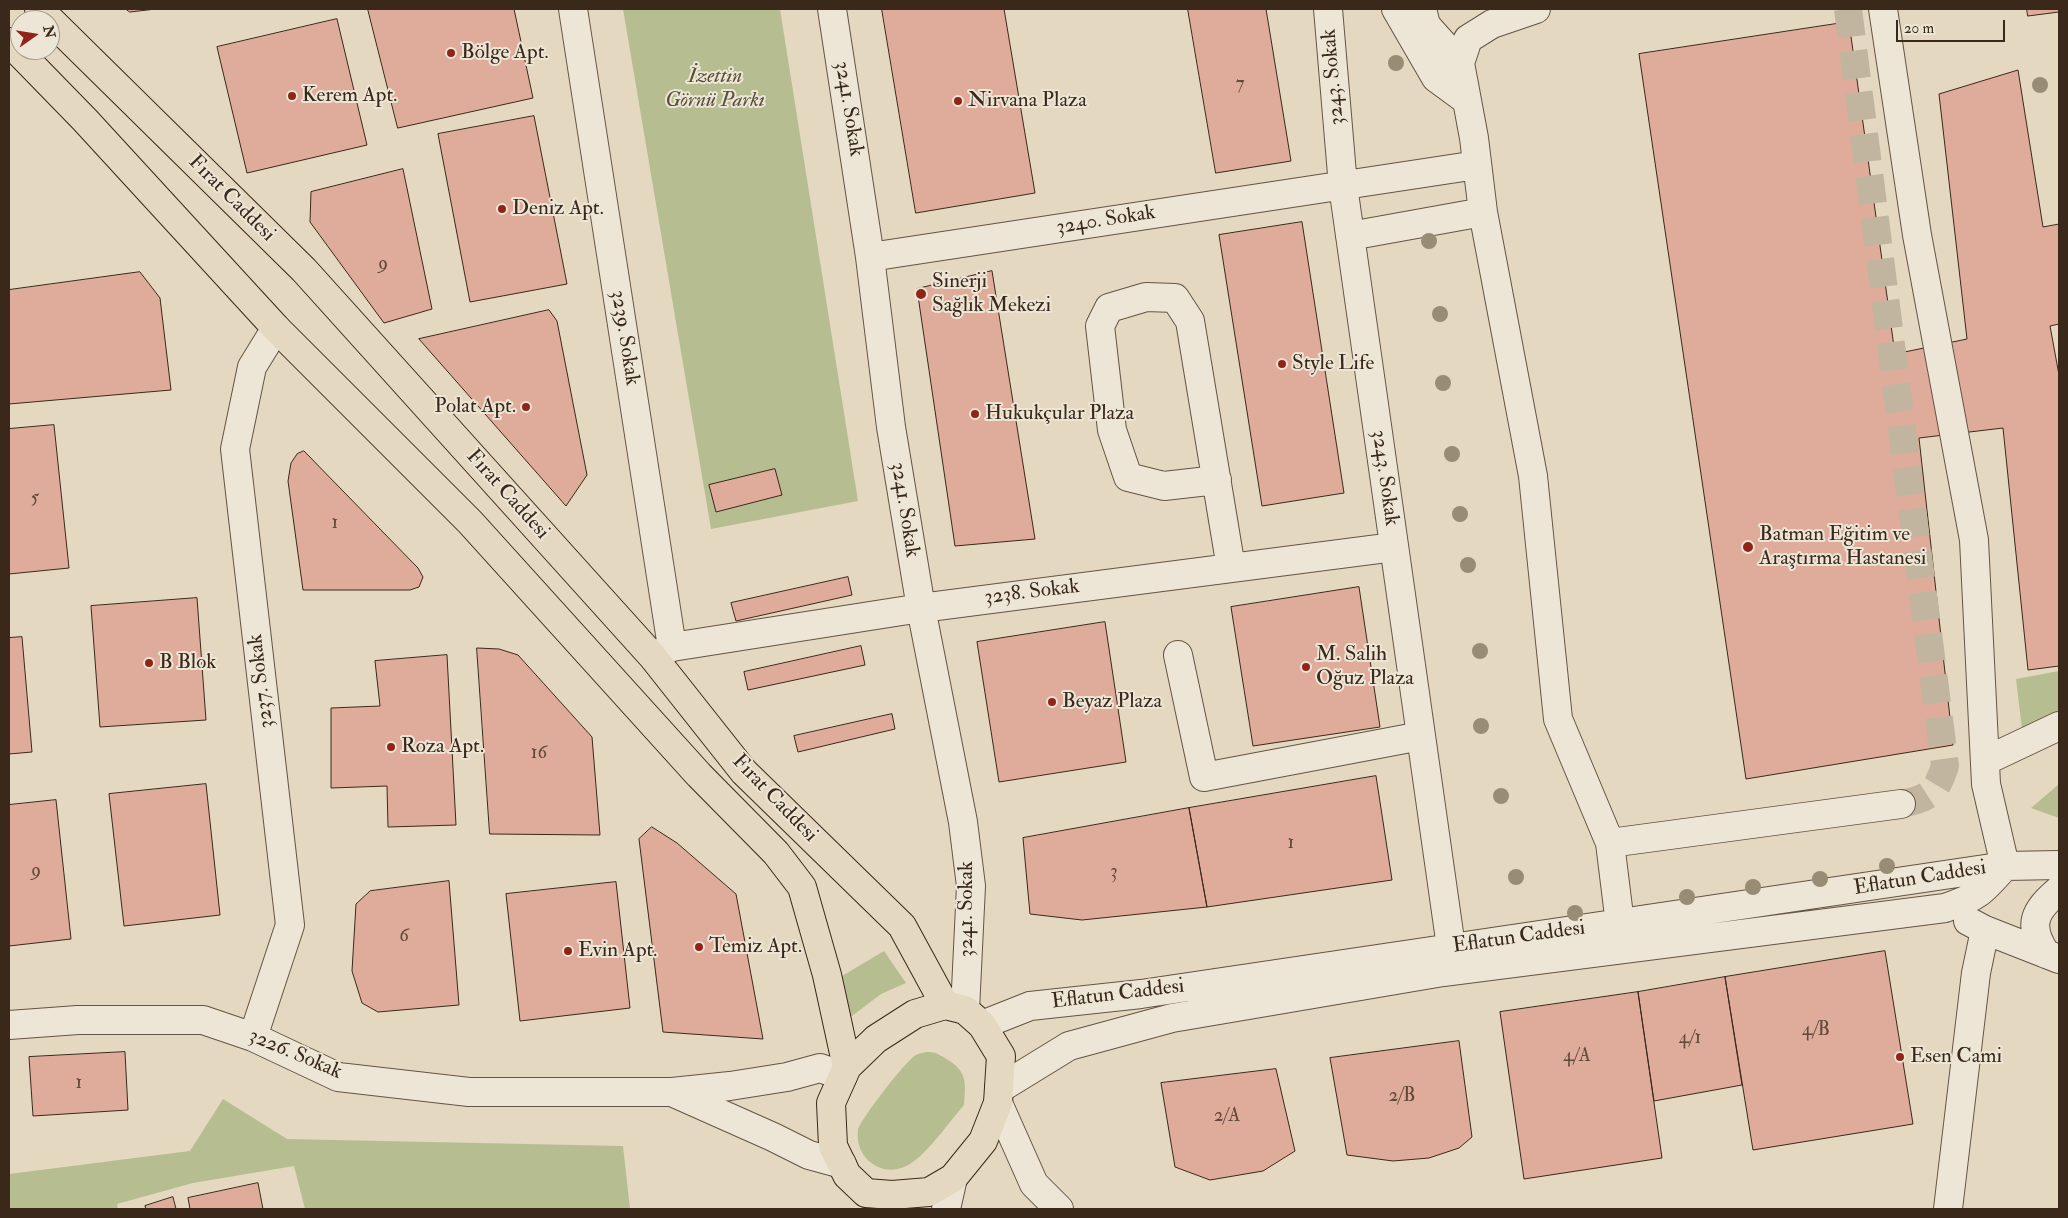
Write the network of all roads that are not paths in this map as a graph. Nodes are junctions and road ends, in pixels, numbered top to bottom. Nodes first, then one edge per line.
1 (39, 9) edge
2 (573, 9) edge
3 (832, 9) edge
4 (1328, 9) edge
5 (1396, 9) edge
6 (1422, 9) edge
7 (1536, 9) edge
8 (1883, 9) edge
9 (9, 42) edge
10 (1460, 63) junction
11 (1466, 100) junction
12 (1477, 165) junction
13 (1343, 186) junction
14 (1483, 212) junction
15 (1350, 236) junction
16 (870, 257) junction
17 (276, 328) junction
18 (1217, 480) junction
19 (1394, 547) junction
20 (1231, 568) junction
21 (920, 608) junction
22 (662, 652) junction
23 (1178, 655) dead end
24 (2059, 726) edge
25 (1421, 736) junction
26 (1985, 761) junction
27 (1901, 804) tunnel mouth
28 (1610, 843) junction
29 (2059, 865) edge
30 (2005, 866) junction
31 (2059, 890) edge
32 (1945, 908) junction
33 (1620, 924) junction
34 (1985, 930) junction
35 (1451, 947) junction
36 (2053, 956) edge
37 (964, 1013) junction
38 (9, 1025) edge
39 (253, 1037) junction
40 (845, 1072) junction
41 (672, 1092) junction
42 (999, 1096) junction
43 (842, 1164) junction
44 (953, 1178) junction
45 (869, 1201) edge
46 (946, 1209) edge
47 (1060, 1209) edge
48 (1948, 1209) edge

1 - 22 main road, Fırat Caddesi
2 - 22 street, 3239. Sokak
3 - 16 street, 3241. Sokak
4 - 13 street, 3243. Sokak
5 - 11 street
6 - 10 street
7 - 10 street
8 - 26 street
9 - 17 main road
10 - 11 street
11 - 12 street
12 - 13 street, 3240. Sokak
12 - 14 street
13 - 15 street, 3243. Sokak
13 - 16 street, 3240. Sokak
14 - 15 street
14 - 28 street
15 - 19 street, 3243. Sokak
16 - 21 street, 3241. Sokak
17 - 39 street, 3237. Sokak
17 - 40 main road
18 - 18 street
18 - 20 street
19 - 20 street, 3238. Sokak
19 - 25 street, 3243. Sokak
20 - 21 street, 3238. Sokak
21 - 22 street, 3238. Sokak
21 - 37 street, 3241. Sokak
22 - 37 main road, Fırat Caddesi
23 - 25 street
24 - 26 street
25 - 35 street, 3243. Sokak
26 - 30 street
27 - 28 street
28 - 33 street
29 - 30 street, Eflatun Caddesi
30 - 32 street, Eflatun Caddesi
30 - 33 street, Eflatun Caddesi
31 - 36 street
32 - 34 street
32 - 42 street, Eflatun Caddesi
33 - 35 street, Eflatun Caddesi
34 - 36 street
34 - 48 street
35 - 37 street, Eflatun Caddesi
37 - 40 main road
37 - 42 main road, Fırat Caddesi
38 - 39 street, 3226. Sokak
39 - 41 street, 3226. Sokak
40 - 41 street, 3226. Sokak
40 - 43 main road
41 - 43 street
42 - 44 main road, Fırat Caddesi
42 - 47 street
43 - 45 main road
44 - 45 main road
44 - 46 street

